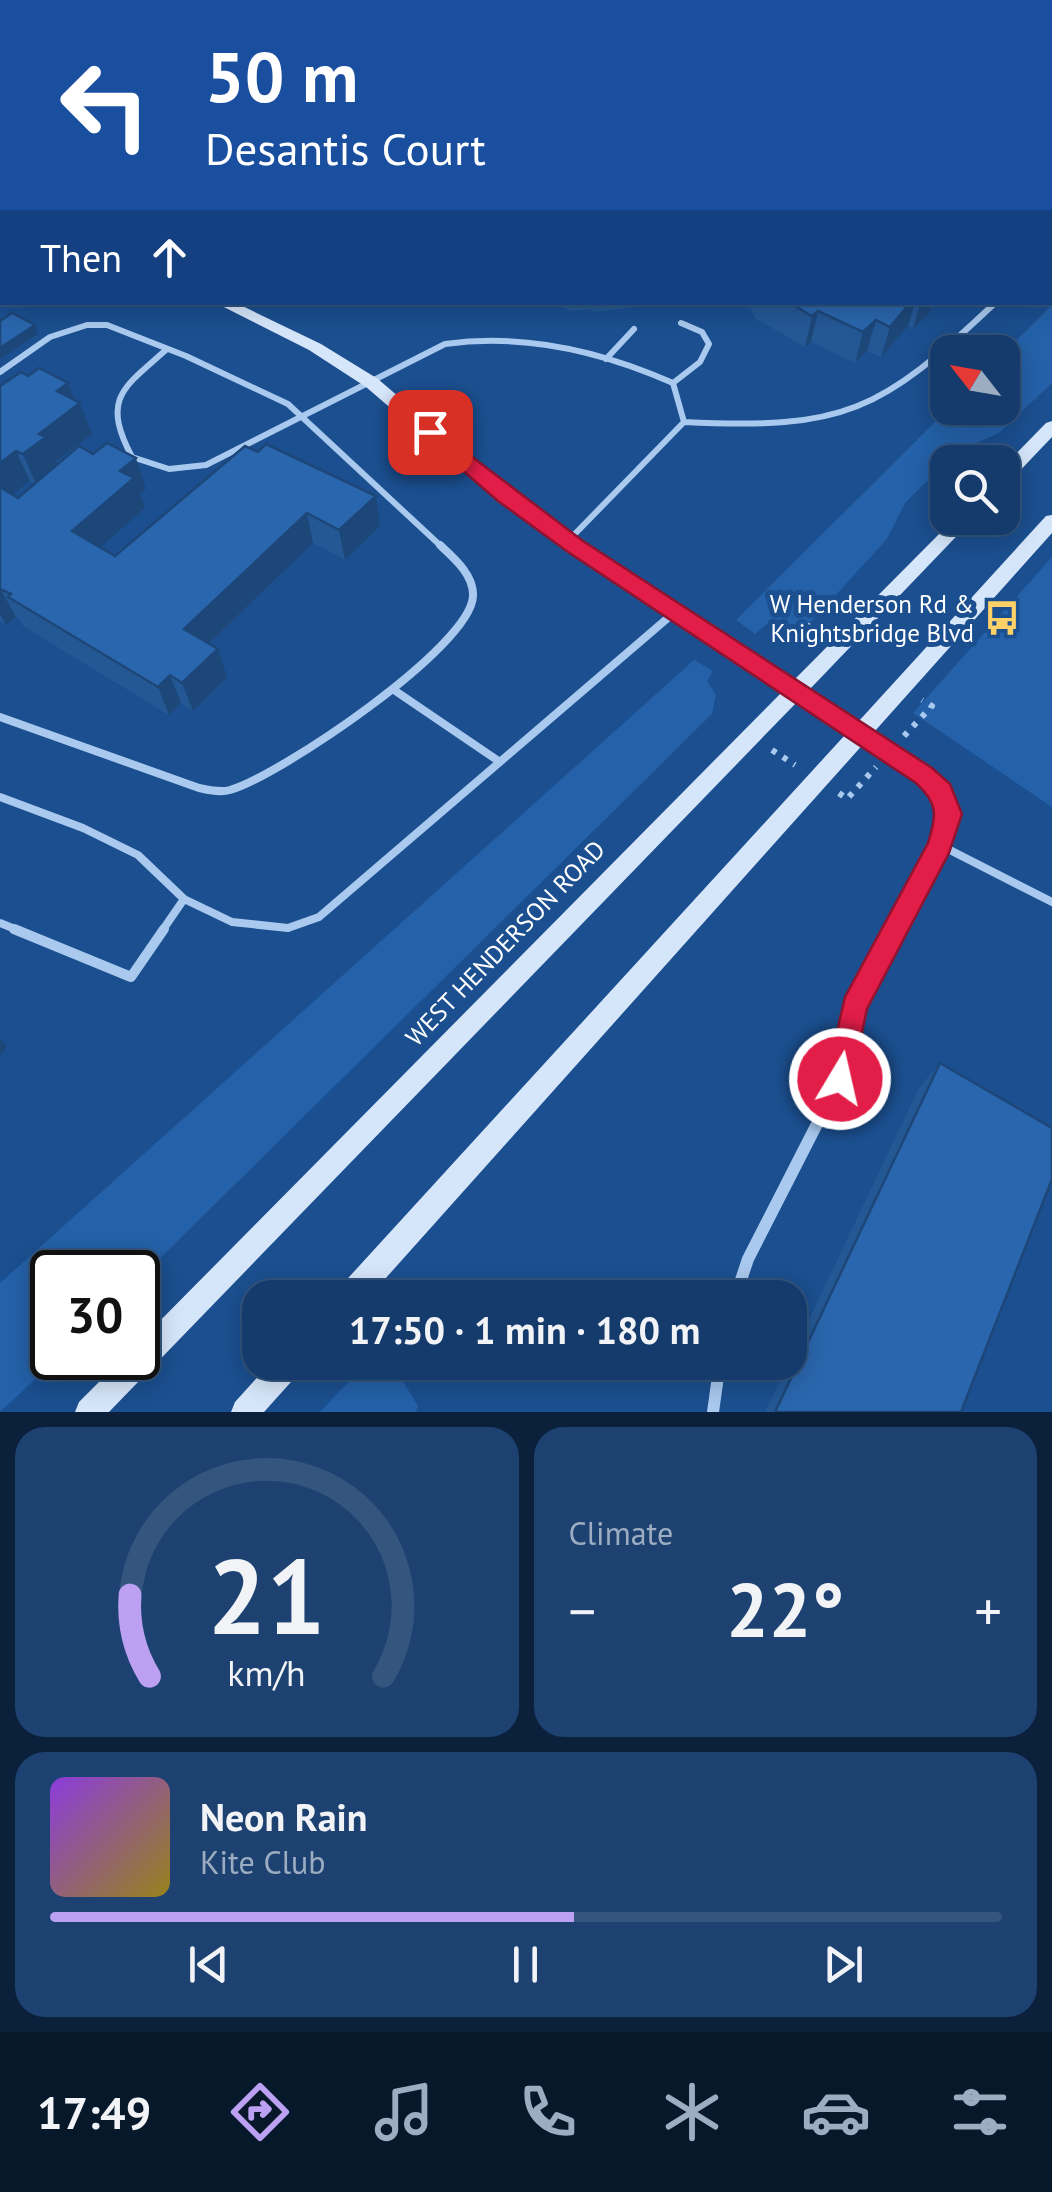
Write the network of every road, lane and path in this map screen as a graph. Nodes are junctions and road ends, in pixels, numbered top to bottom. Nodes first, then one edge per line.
1 (227, 305) edge
2 (993, 305) edge
3 (681, 323) dead end
4 (634, 329) dead end
5 (167, 348) junction
6 (606, 359) junction
7 (0, 372) edge
8 (372, 383) junction
9 (672, 383) junction
10 (304, 417) junction
11 (684, 422) junction
12 (1052, 426) edge
13 (1020, 460) edge
14 (1052, 522) edge
15 (948, 535) edge
16 (568, 541) junction
17 (676, 612) junction
18 (807, 625) dead end
19 (838, 648) junction
20 (902, 688) junction
21 (394, 690) junction
22 (794, 690) junction
23 (932, 706) dead end
24 (0, 717) edge
25 (861, 735) junction
26 (750, 736) junction
27 (500, 762) junction
28 (820, 780) junction
29 (0, 797) edge
30 (847, 799) dead end
31 (940, 845) junction
32 (184, 899) junction
33 (1052, 902) edge
34 (0, 923) edge
35 (365, 1280) edge
36 (741, 1280) edge
37 (274, 1380) edge
38 (718, 1380) edge
39 (89, 1412) edge
40 (245, 1412) edge
41 (714, 1412) edge

1 - 8 main road
2 - 11 lane
3 - 9 lane
4 - 6 lane
5 - 7 lane
5 - 10 lane
5 - 10 lane
6 - 8 lane
6 - 9 lane
8 - 10 lane
8 - 16 main road
9 - 11 lane
10 - 21 lane
11 - 16 lane
12 - 13 main road
14 - 20 main road
15 - 19 main road, WEST HENDERSON ROAD
16 - 17 main road
17 - 22 main road
17 - 27 lane
18 - 19 path
19 - 22 main road, WEST HENDERSON ROAD
20 - 23 path
20 - 25 main road
21 - 24 lane
21 - 27 lane
22 - 25 main road
22 - 26 main road, WEST HENDERSON ROAD
25 - 28 main road
25 - 31 street
26 - 28 path
26 - 39 main road, WEST HENDERSON ROAD
27 - 32 lane
28 - 30 path
28 - 35 main road
29 - 32 lane
31 - 33 lane
31 - 36 street
32 - 34 lane
37 - 40 main road
38 - 41 street

